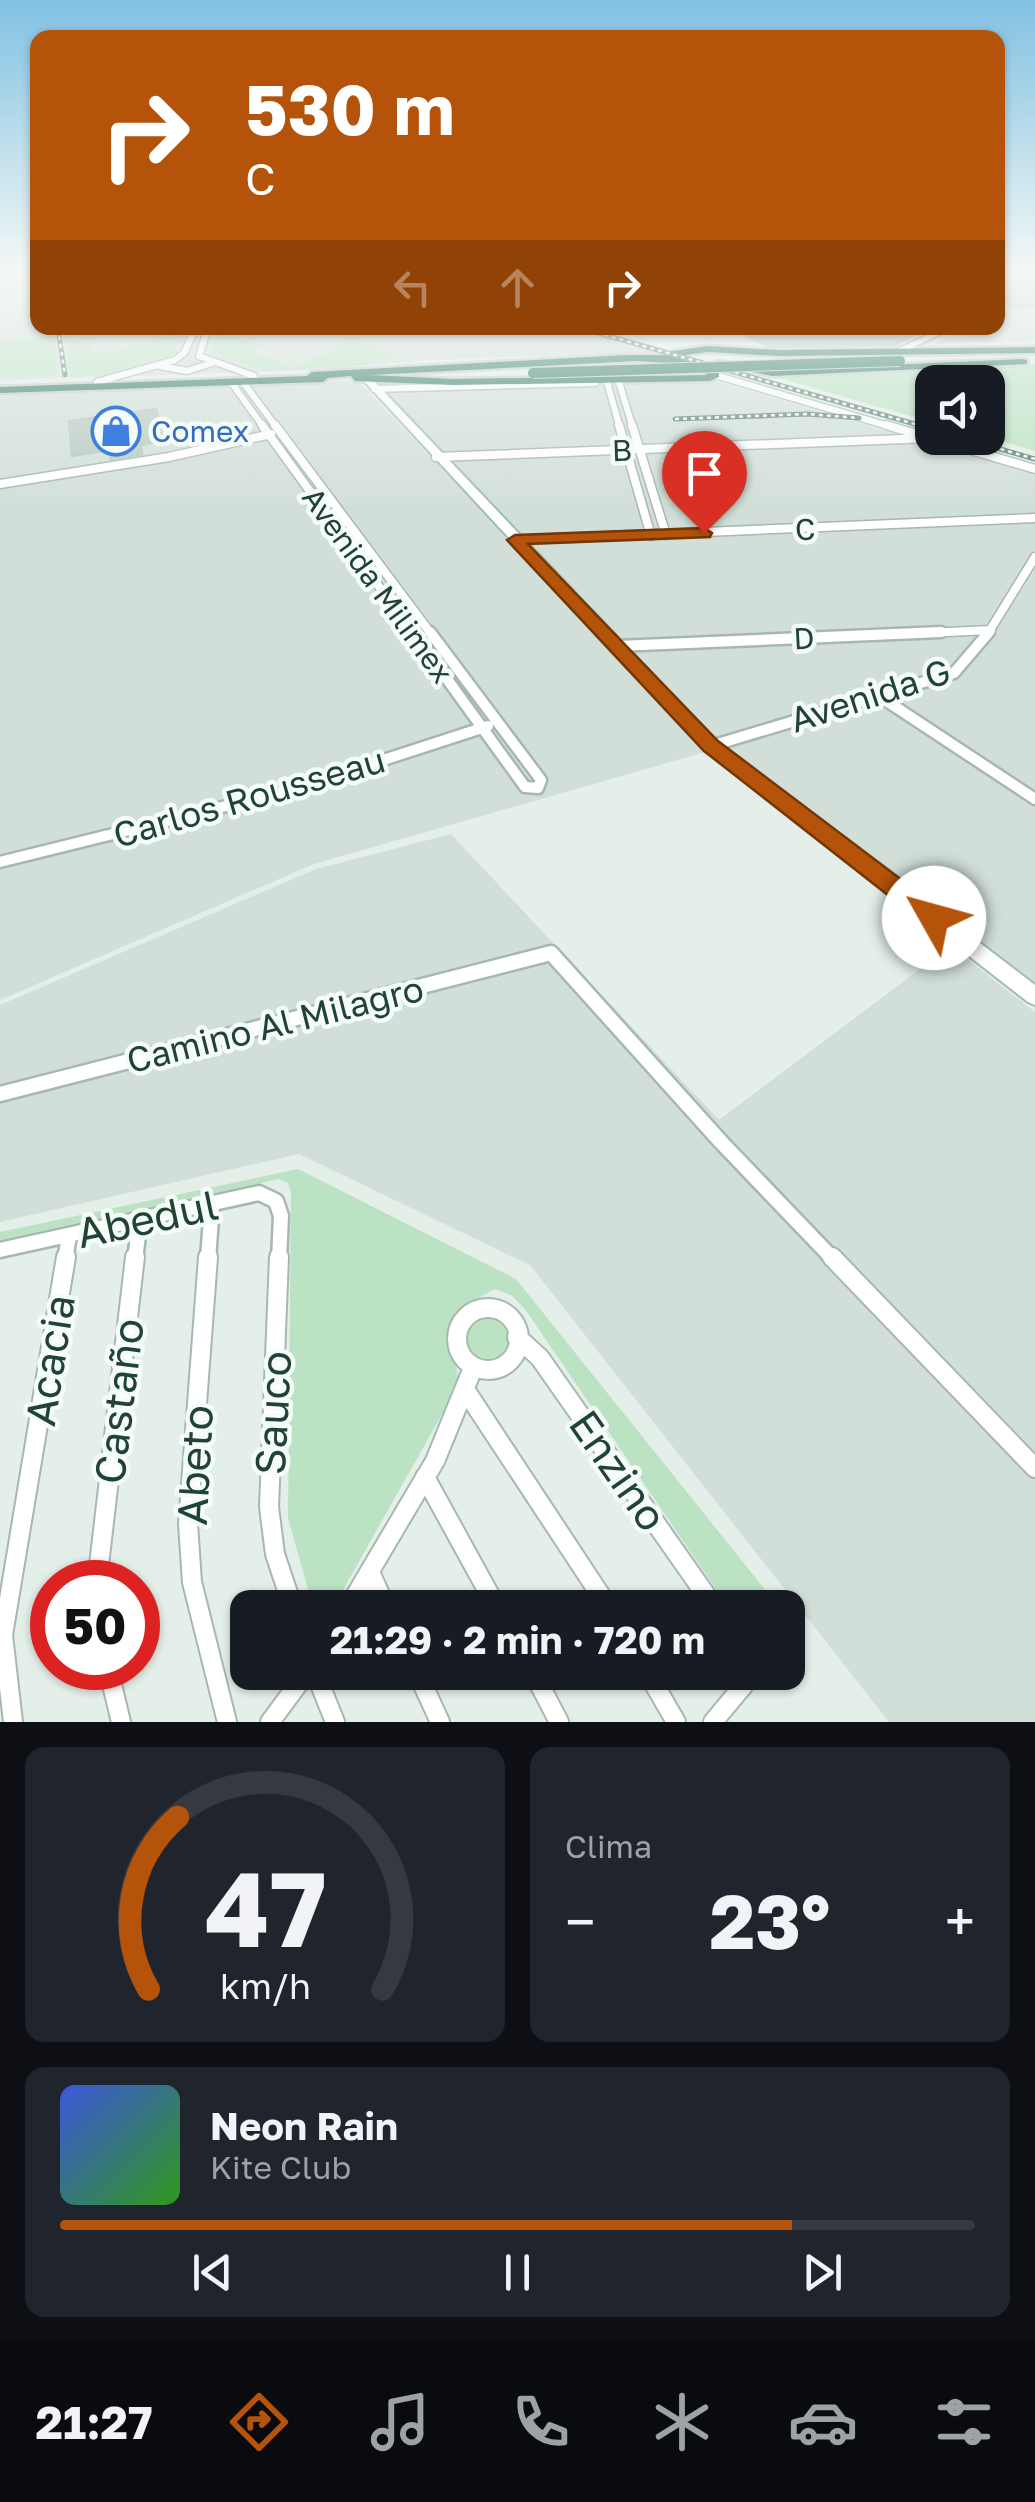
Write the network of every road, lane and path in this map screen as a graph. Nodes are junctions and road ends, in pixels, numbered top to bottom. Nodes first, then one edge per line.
1 (186, 349) edge
2 (200, 349) edge
3 (710, 349) edge
4 (714, 349) edge
5 (720, 349) edge
6 (900, 350) joint
7 (1033, 355) edge
8 (626, 358) junction
9 (175, 360) junction
10 (208, 361) junction
11 (160, 366) junction
12 (533, 371) junction
13 (772, 373) junction
14 (312, 375) junction
15 (717, 377) junction
16 (666, 379) junction
17 (243, 380) junction
18 (96, 382) junction
19 (365, 382) junction
20 (607, 382) junction
21 (619, 382) junction
22 (748, 382) junction
23 (0, 387) edge
24 (280, 432) junction
25 (915, 434) edge
26 (269, 435) junction
27 (915, 439) edge
28 (626, 450) junction
29 (640, 450) junction
30 (987, 455) edge
31 (436, 456) junction
32 (1035, 469) edge
33 (0, 484) edge
34 (654, 495) junction
35 (640, 496) junction
36 (1035, 518) edge
37 (666, 535) junction
38 (651, 536) junction
39 (515, 540) junction
40 (1035, 557) edge
41 (991, 630) junction
42 (618, 646) junction
43 (879, 696) junction
44 (496, 722) junction
45 (482, 728) junction
46 (711, 746) junction
47 (1035, 799) edge
48 (0, 862) edge
49 (1035, 996) edge
50 (0, 1094) edge
51 (212, 1204) junction
52 (281, 1216) joint
53 (140, 1220) junction
54 (70, 1236) junction
55 (0, 1250) edge
56 (517, 1337) junction
57 (472, 1368) junction
58 (466, 1391) junction
59 (1035, 1468) edge
60 (424, 1476) junction
61 (101, 1560) edge
62 (370, 1572) junction
63 (287, 1590) edge
64 (359, 1590) edge
65 (378, 1590) edge
66 (487, 1590) edge
67 (596, 1590) edge
68 (702, 1590) edge
69 (2, 1634) edge
70 (113, 1690) edge
71 (294, 1690) edge
72 (322, 1690) edge
73 (425, 1690) edge
74 (542, 1690) edge
75 (657, 1690) edge
76 (740, 1690) edge
77 (13, 1722) edge
78 (121, 1722) edge
79 (228, 1722) edge
80 (270, 1722) edge
81 (335, 1722) edge
82 (440, 1722) edge
83 (559, 1722) edge
84 (676, 1722) edge
85 (713, 1722) edge

1 - 9 street
2 - 10 street
3 - 8 highway
4 - 13 highway
5 - 6 highway
6 - 7 highway
7 - 12 highway, bridge
7 - 13 highway
8 - 14 highway
8 - 15 highway
9 - 10 street
9 - 11 street
10 - 11 street
10 - 17 street
11 - 18 street
12 - 14 highway
12 - 19 highway
13 - 22 highway
14 - 17 highway
15 - 16 highway
15 - 22 highway
16 - 19 highway
16 - 21 street
17 - 18 highway
17 - 19 highway
17 - 23 highway
17 - 24 street, Avenida Milimex
17 - 26 street, Avenida Milimex
18 - 23 highway
19 - 20 street
19 - 31 main road
20 - 21 street
20 - 28 street
21 - 29 street
22 - 25 street
24 - 26 street
24 - 44 street, Avenida Milimex
26 - 33 street
26 - 45 street, Avenida Milimex
27 - 29 street, B
28 - 29 street, B
28 - 31 street, B
28 - 35 street
29 - 34 street
30 - 32 street
31 - 39 main road
34 - 35 street
34 - 37 street
35 - 38 street
36 - 37 street, C
37 - 38 street, C
38 - 39 street, C
39 - 42 main road
40 - 41 street, Avenida G
41 - 42 street, D
41 - 43 street, Avenida G
42 - 46 main road
43 - 46 street, Avenida G
43 - 47 street
44 - 45 street, Carlos Rousseau
44 - 45 street, Avenida Milimex
45 - 48 street, Carlos Rousseau
46 - 49 main road
50 - 59 street, Camino Al Milagro
51 - 52 street, Abedul
51 - 53 street, Abedul
51 - 79 street, Abeto
52 - 63 street, Sauco
53 - 54 street, Abedul
53 - 61 street, Castaño
54 - 55 street, Abedul
54 - 69 street, Acacia
56 - 57 street
56 - 57 street
56 - 68 street, Enzino
57 - 58 street
58 - 60 street
58 - 67 street
60 - 62 street
60 - 66 street
62 - 64 street
62 - 65 street
69 - 77 street, Acacia
70 - 78 street
71 - 80 street
72 - 81 street
73 - 82 street
74 - 83 street
75 - 84 street
76 - 85 street

